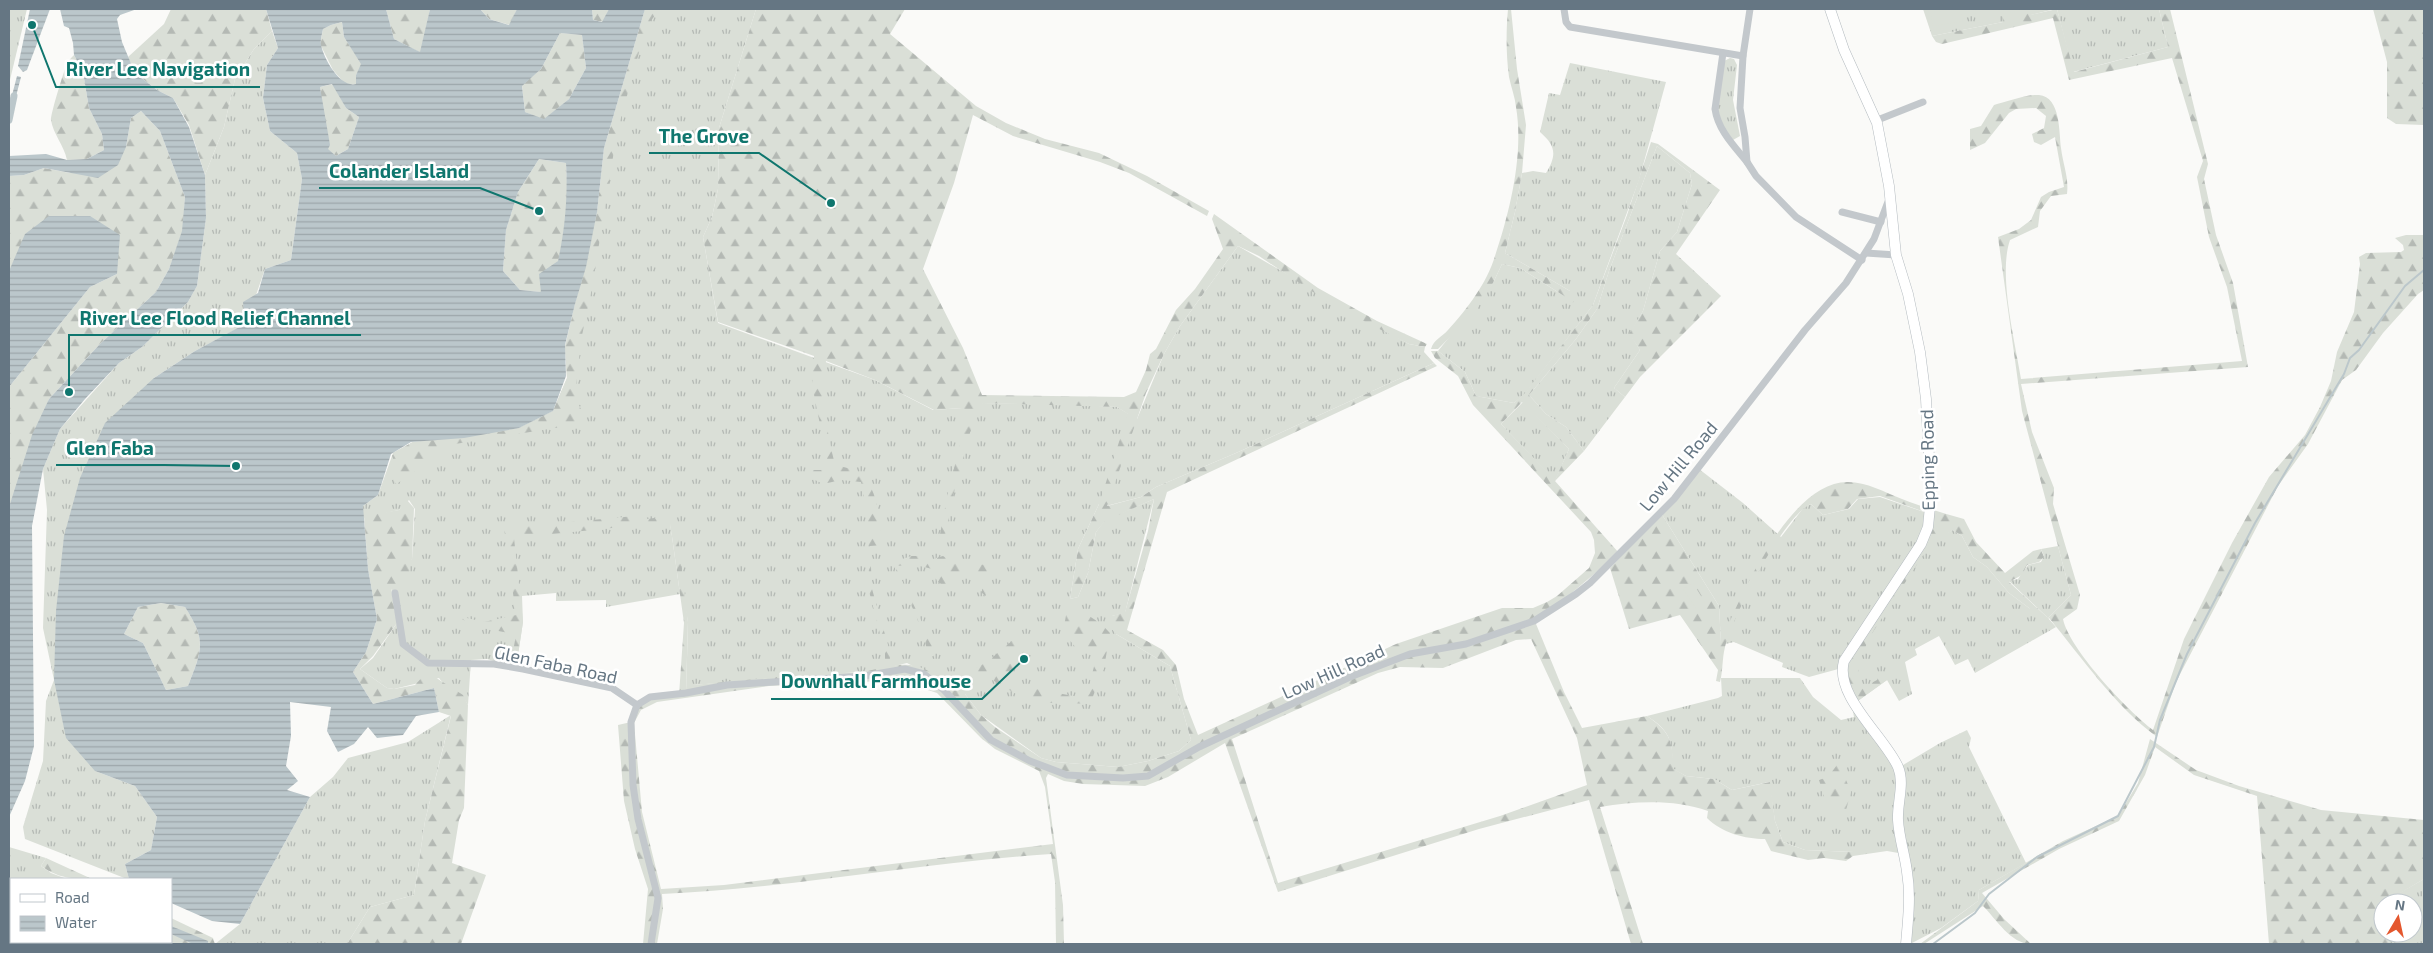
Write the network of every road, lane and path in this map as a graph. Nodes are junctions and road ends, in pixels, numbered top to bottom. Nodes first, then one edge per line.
1 (1564, 9) edge
2 (1750, 9) edge
3 (1830, 9) edge
4 (1723, 53) junction
5 (1743, 56) junction
6 (1923, 102) dead end
7 (1875, 121) junction
8 (1746, 137) junction
9 (1731, 143) junction
10 (1747, 162) junction
11 (1889, 199) junction
12 (1842, 212) dead end
13 (1881, 222) junction
14 (1896, 255) junction
15 (1864, 256) junction
16 (395, 593) dead end
17 (637, 705) junction
18 (651, 944) edge
19 (1906, 944) edge

1 - 4 street
2 - 5 street
3 - 7 main road, Epping Road
4 - 5 street
4 - 9 street
5 - 8 street
6 - 7 street
7 - 11 main road, Epping Road
8 - 9 street
8 - 10 street
9 - 10 street
10 - 15 street
11 - 13 street, Low Hill Road
11 - 14 main road, Epping Road
12 - 13 street
13 - 15 street, Low Hill Road
14 - 15 street
14 - 19 main road, Epping Road
15 - 17 street, Low Hill Road
16 - 17 street, Glen Faba Road
17 - 18 street

